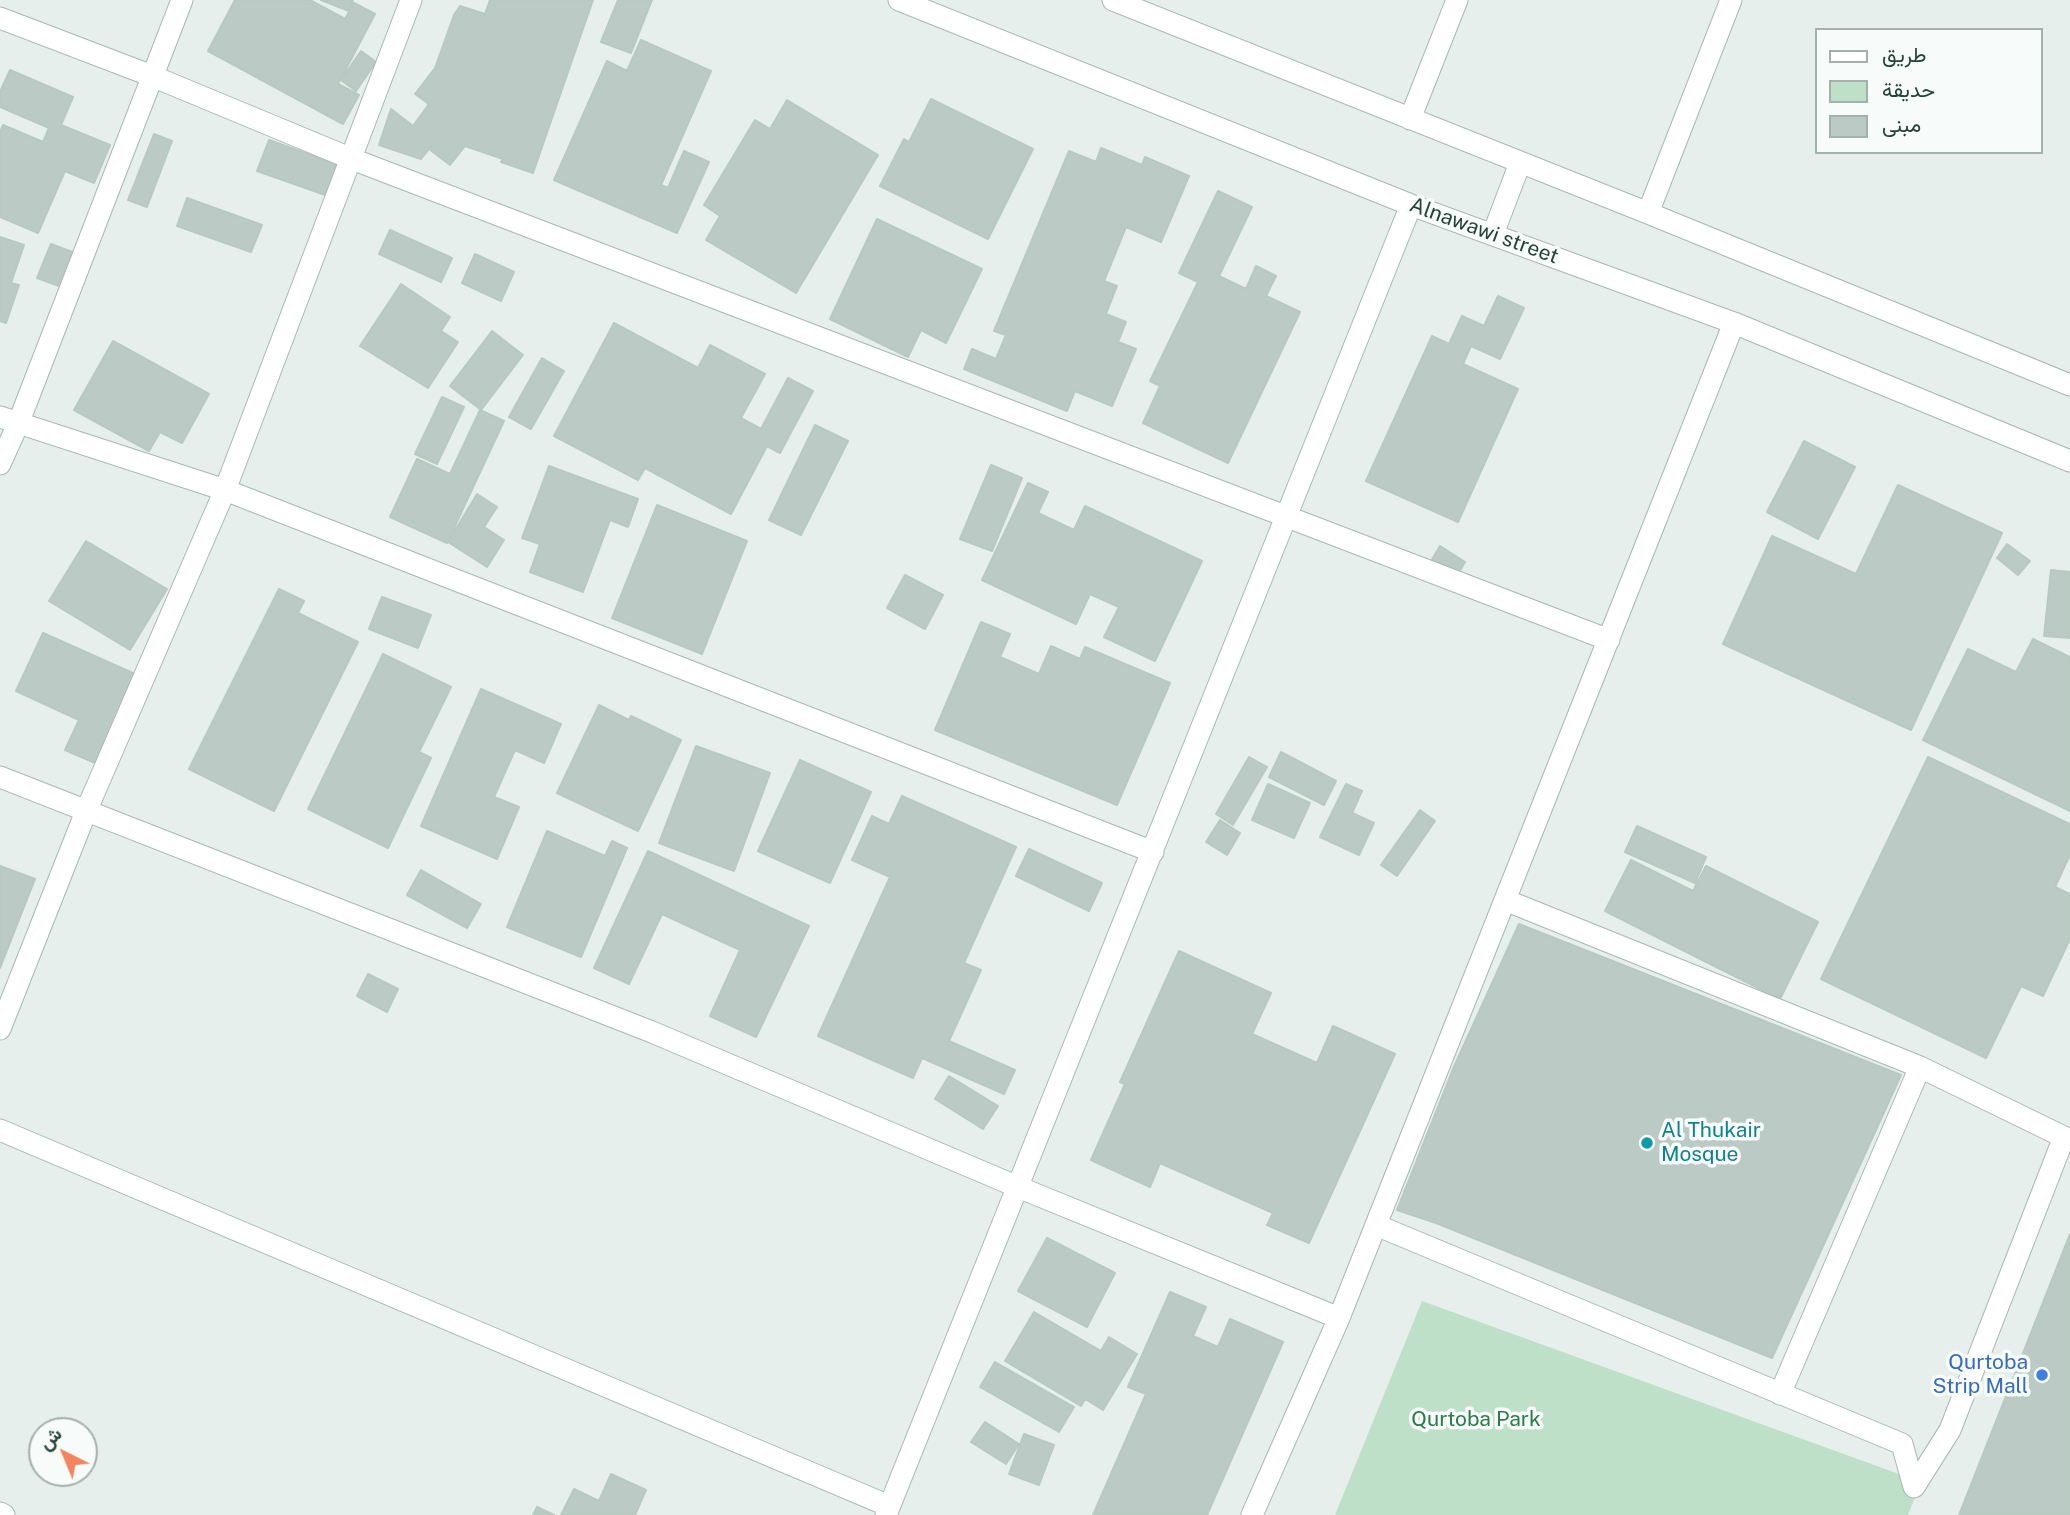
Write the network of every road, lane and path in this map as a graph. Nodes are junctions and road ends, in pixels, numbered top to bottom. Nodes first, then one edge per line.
1 (182, 0) edge
2 (411, 0) edge
3 (899, 0) edge
4 (1113, 0) edge
5 (1457, 0) edge
6 (1731, 0) edge
7 (0, 18) edge
8 (152, 76) junction
9 (1410, 120) junction
10 (352, 159) junction
11 (1520, 163) junction
12 (1411, 205) junction
13 (1647, 213) junction
14 (1493, 234) junction
15 (1734, 323) junction
16 (2070, 386) edge
17 (9, 421) edge
18 (2070, 461) edge
19 (0, 464) edge
20 (225, 490) junction
21 (1288, 516) junction
22 (1609, 640) junction
23 (0, 777) edge
24 (87, 809) junction
25 (1153, 852) junction
26 (1505, 900) junction
27 (0, 1029) edge
28 (1920, 1067) junction
29 (0, 1130) edge
30 (2067, 1138) edge
31 (1018, 1187) junction
32 (1376, 1225) junction
33 (1339, 1318) junction
34 (1780, 1394) junction
35 (887, 1511) edge
36 (1252, 1515) edge

1 - 8 street
2 - 10 street
3 - 12 street, Alnawawi street
4 - 9 street
5 - 9 street
6 - 13 street
7 - 8 street
8 - 10 street
8 - 17 street
9 - 11 street
10 - 20 street
10 - 21 street
11 - 13 street
11 - 14 street
12 - 14 street, Alnawawi street
12 - 21 street
13 - 16 street
14 - 15 street, Alnawawi street
15 - 18 street, Alnawawi street
15 - 22 street
17 - 19 street
17 - 20 street
20 - 24 street
20 - 25 street
21 - 22 street
21 - 25 street
22 - 26 street
23 - 24 street
24 - 27 street
24 - 31 street
25 - 31 street
26 - 28 street
26 - 32 street
28 - 30 street
28 - 34 street
29 - 35 street
30 - 34 street
31 - 33 street
31 - 35 street
32 - 33 street
32 - 34 street
33 - 36 street

